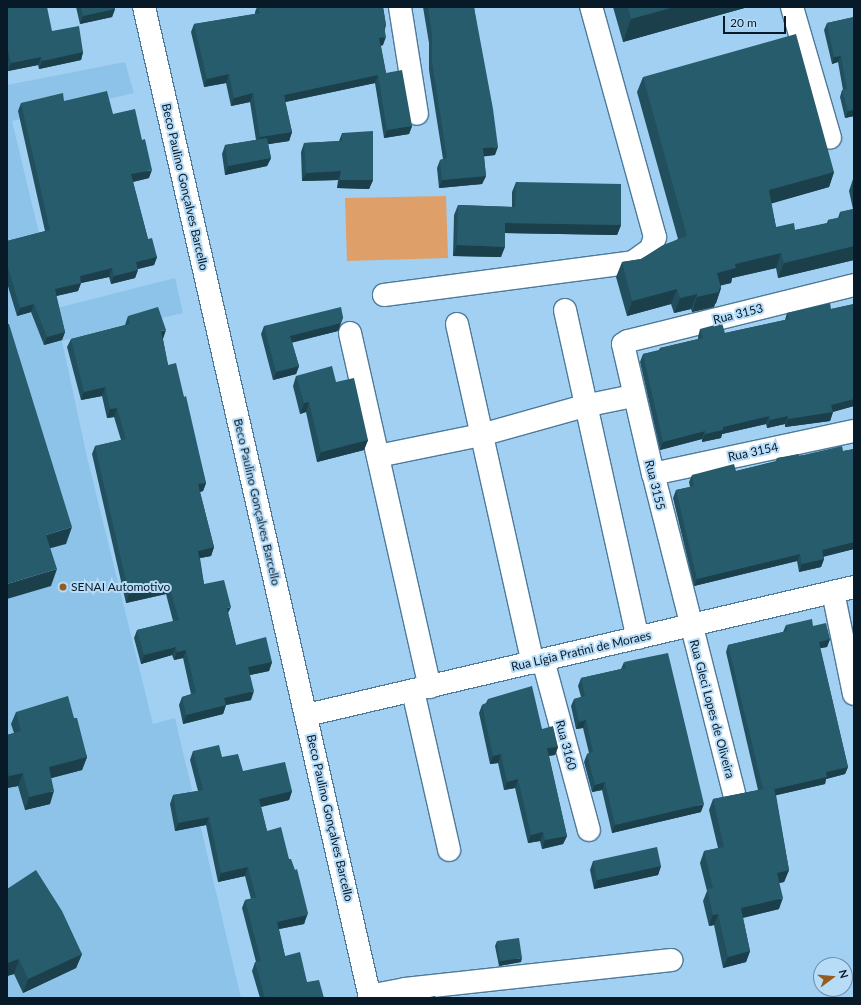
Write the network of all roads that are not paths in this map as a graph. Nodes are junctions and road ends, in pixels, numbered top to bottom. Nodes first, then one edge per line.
1 (144, 7) edge
2 (400, 7) edge
3 (591, 7) edge
4 (792, 7) edge
5 (416, 114) dead end
6 (830, 138) dead end
7 (854, 285) edge
8 (384, 295) dead end
9 (565, 310) dead end
10 (457, 324) dead end
11 (350, 333) dead end
12 (623, 344) joint
13 (634, 396) junction
14 (584, 406) junction
15 (854, 431) edge
16 (481, 435) junction
17 (378, 456) junction
18 (653, 474) junction
19 (854, 587) edge
20 (833, 592) junction
21 (690, 625) junction
22 (638, 638) junction
23 (538, 661) junction
24 (422, 689) junction
25 (854, 694) edge
26 (307, 715) junction
27 (734, 793) edge
28 (589, 830) dead end
29 (449, 850) dead end
30 (671, 960) dead end
31 (370, 997) edge

1 - 26 street, Beco Paulino Gonçalves Barcello
2 - 5 street
3 - 8 street
4 - 6 street
7 - 12 street, Rua 3153
9 - 14 street
10 - 16 street, Rua 3160
11 - 17 street
12 - 13 street, Rua 3155
13 - 14 street
13 - 18 street, Rua 3155
14 - 16 street
14 - 22 street
15 - 18 street, Rua 3154
16 - 17 street
16 - 23 street, Rua 3160
17 - 24 street
18 - 21 street, Rua 3155
19 - 20 street, Rua Lígia Pratini de Moraes
20 - 21 street, Rua Lígia Pratini de Moraes
20 - 25 street
21 - 22 street, Rua Lígia Pratini de Moraes
21 - 27 street, Rua Gleci Lopes de Oliveira
22 - 23 street, Rua Lígia Pratini de Moraes
23 - 24 street, Rua Lígia Pratini de Moraes
23 - 28 street, Rua 3160
24 - 26 street, Rua Lígia Pratini de Moraes
24 - 29 street
26 - 31 street, Beco Paulino Gonçalves Barcello
30 - 31 street

